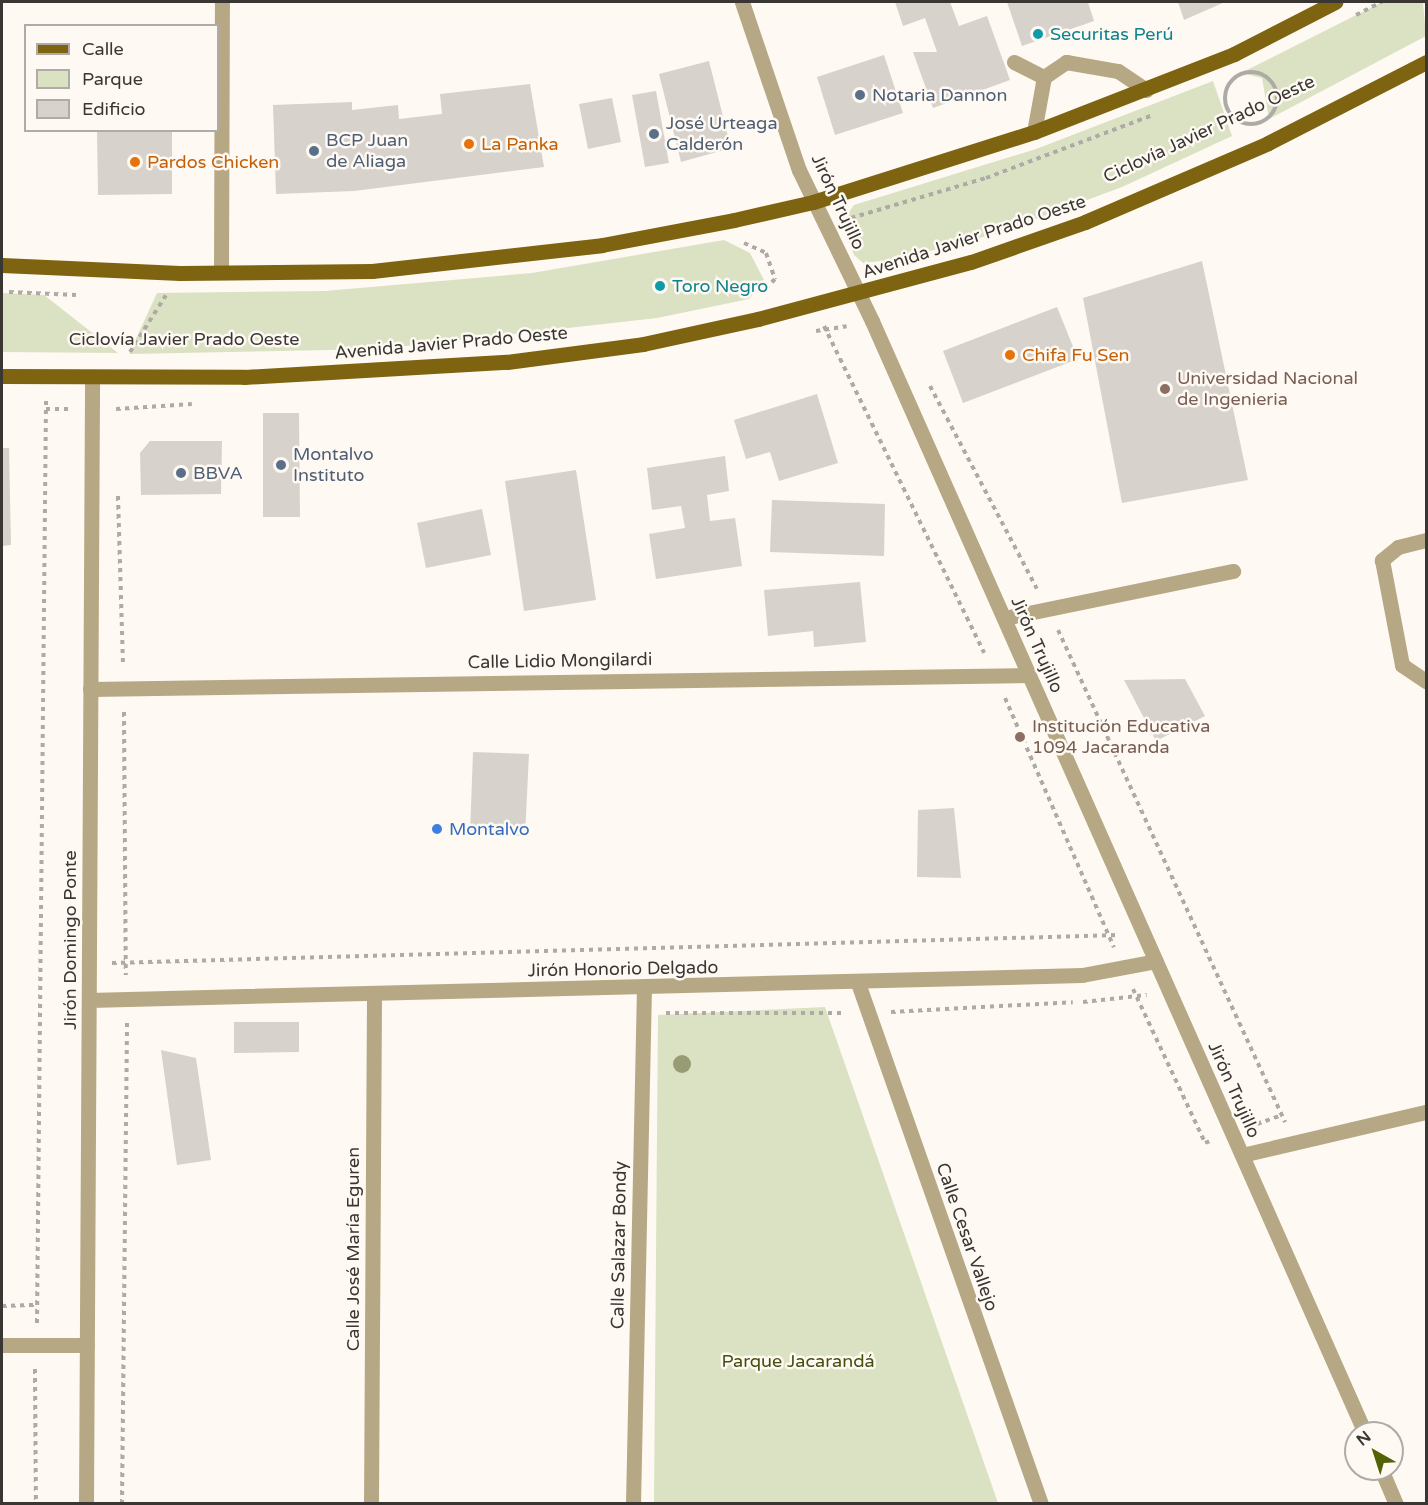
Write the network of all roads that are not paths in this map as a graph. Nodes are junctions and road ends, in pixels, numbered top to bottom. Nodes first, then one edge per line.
1 (222, 2) edge
2 (742, 2) edge
3 (1335, 2) edge
4 (1014, 62) dead end
5 (1426, 62) edge
6 (1044, 77) junction
7 (1146, 90) junction
8 (1034, 132) junction
9 (813, 202) junction
10 (2, 265) edge
11 (221, 271) junction
12 (860, 295) junction
13 (2, 376) edge
14 (92, 378) junction
15 (1426, 540) edge
16 (1233, 571) dead end
17 (1004, 618) junction
18 (1029, 675) junction
19 (1426, 681) edge
20 (90, 689) junction
21 (1156, 961) junction
22 (858, 983) junction
23 (644, 988) junction
24 (374, 994) junction
25 (89, 1000) junction
26 (1426, 1112) edge
27 (1242, 1155) junction
28 (2, 1345) edge
29 (87, 1345) junction
30 (1360, 1421) edge
31 (1386, 1481) edge
32 (86, 1503) edge
33 (371, 1503) edge
34 (633, 1503) edge
35 (1041, 1503) edge
36 (1396, 1503) edge

1 - 11 street
2 - 9 street, Jirón Trujillo
3 - 7 main road
4 - 6 street
5 - 12 main road, Avenida Javier Prado Oeste
6 - 7 street
6 - 8 street
7 - 8 main road
8 - 9 main road
9 - 11 main road
9 - 12 street, Jirón Trujillo
10 - 11 main road
12 - 14 main road, Avenida Javier Prado Oeste
12 - 17 street, Jirón Trujillo
13 - 14 main road, Avenida Javier Prado Oeste
14 - 20 street, Jirón Domingo Ponte
15 - 19 street
16 - 17 street
17 - 18 street, Jirón Trujillo
18 - 20 street, Calle Lidio Mongilardi
18 - 21 street, Jirón Trujillo
20 - 25 street, Jirón Domingo Ponte
21 - 22 street, Jirón Honorio Delgado
21 - 27 street, Jirón Trujillo
22 - 23 street, Jirón Honorio Delgado
22 - 35 street, Calle Cesar Vallejo
23 - 24 street, Jirón Honorio Delgado
23 - 34 street, Calle Salazar Bondy
24 - 25 street, Jirón Honorio Delgado
24 - 33 street, Calle José María Eguren
25 - 29 street, Jirón Domingo Ponte
26 - 27 street
27 - 30 street, Jirón Trujillo
28 - 29 street
29 - 32 street, Jirón Domingo Ponte
31 - 36 street

